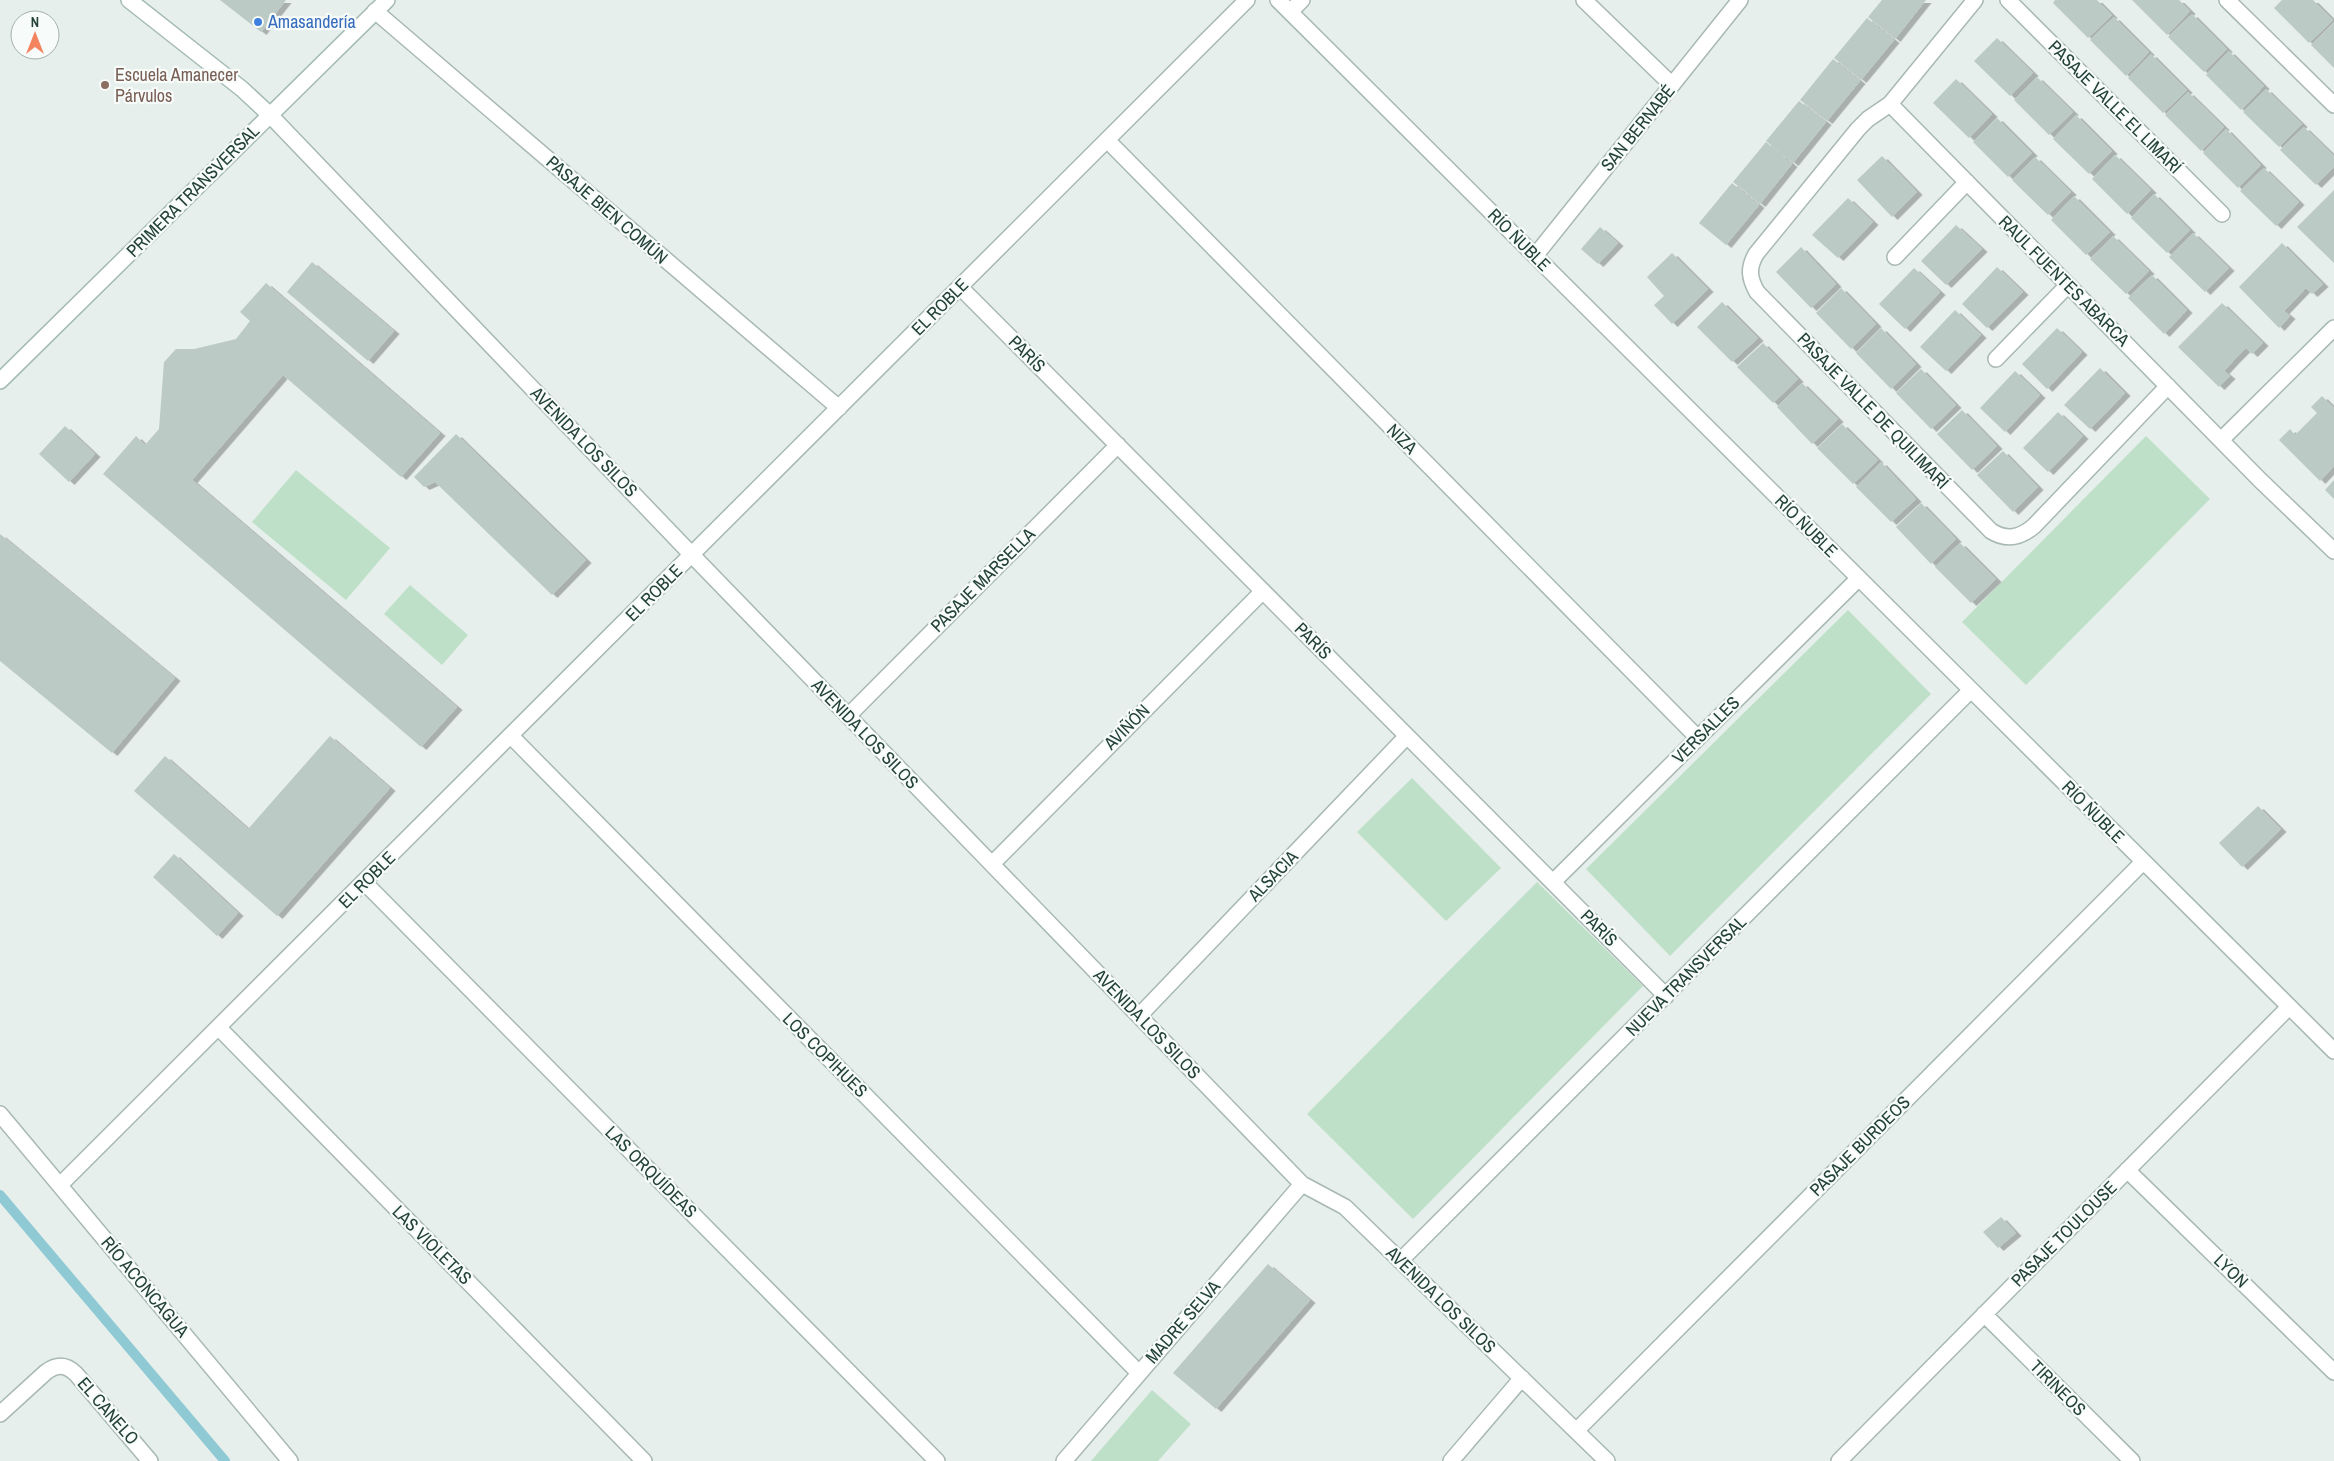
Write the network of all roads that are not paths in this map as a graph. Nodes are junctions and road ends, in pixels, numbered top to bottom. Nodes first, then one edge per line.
1 (129, 0) edge
2 (386, 0) edge
3 (1247, 0) edge
4 (1278, 0) edge
5 (1302, 0) edge
6 (1584, 0) edge
7 (1740, 0) edge
8 (1975, 0) edge
9 (2008, 0) edge
10 (2227, 0) edge
11 (375, 11) junction
12 (1290, 12) junction
13 (1672, 85) junction
14 (1890, 104) junction
15 (2334, 105) edge
16 (270, 115) junction
17 (1107, 140) junction
18 (1966, 182) junction
19 (2222, 214) dead end
20 (1535, 256) junction
21 (1894, 257) dead end
22 (2068, 285) junction
23 (960, 287) junction
24 (2334, 328) edge
25 (1996, 359) dead end
26 (0, 381) edge
27 (2168, 386) junction
28 (839, 408) junction
29 (2221, 440) junction
30 (1118, 445) junction
31 (2334, 552) edge
32 (692, 555) junction
33 (1858, 578) junction
34 (1262, 590) junction
35 (1971, 690) junction
36 (848, 716) junction
37 (511, 736) junction
38 (1408, 736) junction
39 (1698, 738) junction
40 (2143, 862) junction
41 (992, 864) junction
42 (1553, 882) junction
43 (364, 883) junction
44 (1666, 996) junction
45 (2289, 1007) junction
46 (1139, 1016) junction
47 (219, 1028) junction
48 (2334, 1052) edge
49 (0, 1114) edge
50 (2127, 1170) junction
51 (1302, 1184) junction
52 (60, 1186) junction
53 (1400, 1261) junction
54 (1984, 1314) junction
55 (2334, 1372) edge
56 (1139, 1373) junction
57 (1522, 1378) junction
58 (0, 1414) edge
59 (1576, 1431) junction
60 (635, 1458) edge
61 (2130, 1460) edge
62 (150, 1461) edge
63 (290, 1461) edge
64 (937, 1461) edge
65 (1064, 1461) edge
66 (1451, 1461) edge
67 (1607, 1461) edge
68 (1839, 1461) edge

1 - 16 street, AVENIDA LOS SILOS
2 - 11 street, PRIMERA TRANSVERSAL
3 - 17 street, EL ROBLE
4 - 12 street, RÍO ÑUBLE
5 - 12 street
6 - 13 street
7 - 13 street, SAN BERNABÉ
8 - 14 street
9 - 19 street, PASAJE VALLE EL LIMARÍ
10 - 15 street
11 - 16 street, PRIMERA TRANSVERSAL
11 - 28 street, PASAJE BIEN COMÚN
12 - 20 street, RÍO ÑUBLE
13 - 20 street, SAN BERNABÉ
14 - 18 street, RAUL FUENTES ABARCA
14 - 27 street, PASAJE VALLE DE QUILIMARÍ
16 - 26 street, PRIMERA TRANSVERSAL
16 - 32 street, AVENIDA LOS SILOS
17 - 23 street, EL ROBLE
17 - 39 street, NIZA
18 - 21 street
18 - 22 street, RAUL FUENTES ABARCA
20 - 33 street, RÍO ÑUBLE
22 - 25 street
22 - 27 street, RAUL FUENTES ABARCA
23 - 28 street, EL ROBLE
23 - 30 street, PARÍS
24 - 29 street
27 - 29 street, RAUL FUENTES ABARCA
28 - 32 street, EL ROBLE
29 - 31 street, RAUL FUENTES ABARCA
30 - 34 street, PARÍS
30 - 36 street, PASAJE MARSELLA
32 - 36 street, AVENIDA LOS SILOS
32 - 37 street, EL ROBLE
33 - 35 street, RÍO ÑUBLE
33 - 39 street, VERSALLES
34 - 38 street, PARÍS
34 - 41 street, AVIÑÓN
35 - 40 street, RÍO ÑUBLE
35 - 44 street, NUEVA TRANSVERSAL
36 - 41 street, AVENIDA LOS SILOS
37 - 43 street, EL ROBLE
37 - 56 street, LOS COPIHUES
38 - 42 street, PARÍS
38 - 46 street, ALSACIA
39 - 42 street, VERSALLES
40 - 45 street, RÍO ÑUBLE
40 - 59 street, PASAJE BURDEOS
41 - 46 street, AVENIDA LOS SILOS
42 - 44 street, PARÍS
43 - 47 street, EL ROBLE
43 - 64 street, LAS ORQUÍDEAS
44 - 53 street, NUEVA TRANSVERSAL
45 - 48 street, RÍO ÑUBLE
45 - 50 street, PASAJE TOULOUSE
46 - 51 street, AVENIDA LOS SILOS
47 - 52 street, EL ROBLE
47 - 60 street, LAS VIOLETAS
49 - 52 street, RÍO ACONCAGUA
50 - 54 street, PASAJE TOULOUSE
50 - 55 street, LYON
51 - 53 street, AVENIDA LOS SILOS
51 - 56 street, MADRE SELVA
52 - 63 street, RÍO ACONCAGUA
53 - 57 street, AVENIDA LOS SILOS
54 - 61 street, TIRINEOS
54 - 68 street, PASAJE TOULOUSE
56 - 65 street, MADRE SELVA
57 - 59 street, AVENIDA LOS SILOS
57 - 66 street
58 - 62 street, EL CANELO
59 - 67 street, AVENIDA LOS SILOS

